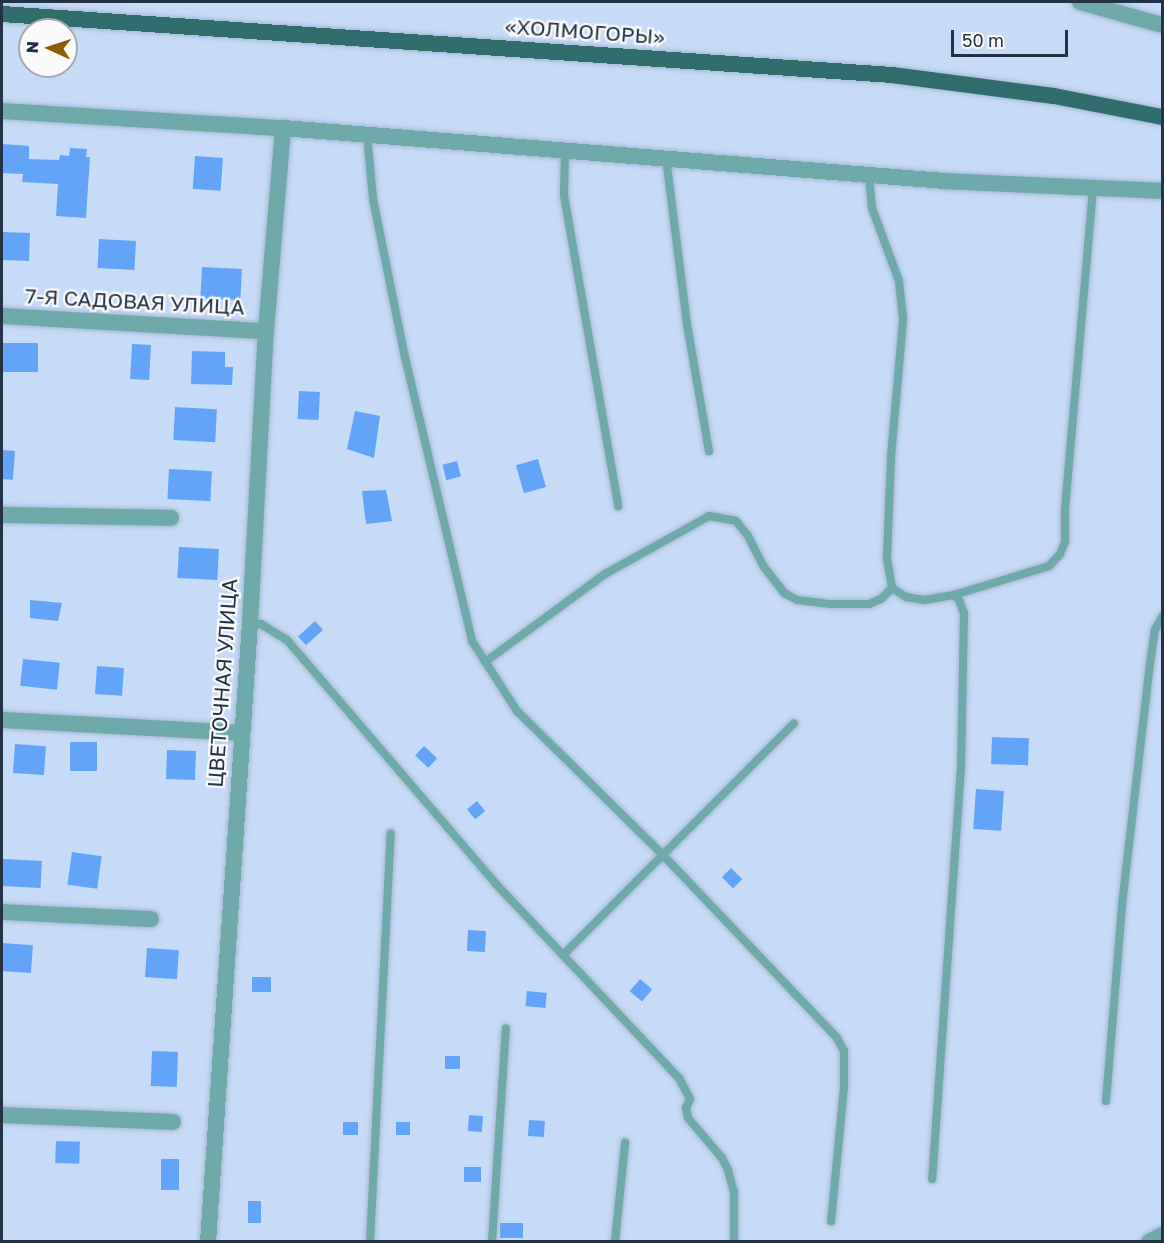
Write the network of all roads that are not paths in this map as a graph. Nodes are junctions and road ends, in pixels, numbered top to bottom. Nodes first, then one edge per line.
1 (1080, 2) edge
2 (2, 14) edge
3 (1162, 25) edge
4 (2, 111) edge
5 (1162, 117) edge
6 (283, 128) junction
7 (367, 135) junction
8 (565, 151) junction
9 (666, 158) junction
10 (869, 175) junction
11 (1093, 189) junction
12 (1162, 191) edge
13 (2, 316) edge
14 (266, 331) junction
15 (709, 451) dead end
16 (618, 506) dead end
17 (2, 515) edge
18 (171, 518) dead end
19 (892, 588) junction
20 (954, 595) junction
21 (1162, 617) edge
22 (250, 623) junction
23 (485, 662) junction
24 (2, 720) edge
25 (794, 723) dead end
26 (240, 733) junction
27 (391, 834) dead end
28 (662, 854) junction
29 (2, 912) edge
30 (151, 919) dead end
31 (563, 955) junction
32 (506, 1028) dead end
33 (1106, 1101) dead end
34 (2, 1115) edge
35 (172, 1122) dead end
36 (625, 1143) dead end
37 (932, 1179) dead end
38 (831, 1221) dead end
39 (1162, 1235) edge
40 (208, 1242) edge
41 (370, 1242) edge
42 (492, 1242) edge
43 (615, 1242) edge
44 (734, 1242) edge
45 (1149, 1242) edge

1 - 3 street
2 - 5 highway, «ХОЛМОГОРЫ»
4 - 6 street
6 - 7 street
6 - 14 street, ЦВЕТОЧНАЯ УЛИЦА
7 - 8 street
7 - 23 lane
8 - 9 street
8 - 16 lane
9 - 10 street
9 - 15 lane
10 - 11 street
10 - 19 lane
11 - 12 street
11 - 20 lane
13 - 14 street, 7-Я САДОВАЯ УЛИЦА
14 - 22 street, ЦВЕТОЧНАЯ УЛИЦА
17 - 18 street
19 - 20 lane
19 - 23 lane
20 - 37 lane
21 - 33 lane
22 - 26 street, ЦВЕТОЧНАЯ УЛИЦА
22 - 31 lane
23 - 28 lane
24 - 26 street
25 - 28 lane
26 - 40 street, ЦВЕТОЧНАЯ УЛИЦА
27 - 41 lane
28 - 31 lane
28 - 38 lane
29 - 30 street
31 - 44 lane
32 - 42 lane
34 - 35 street
36 - 43 lane
39 - 45 street

